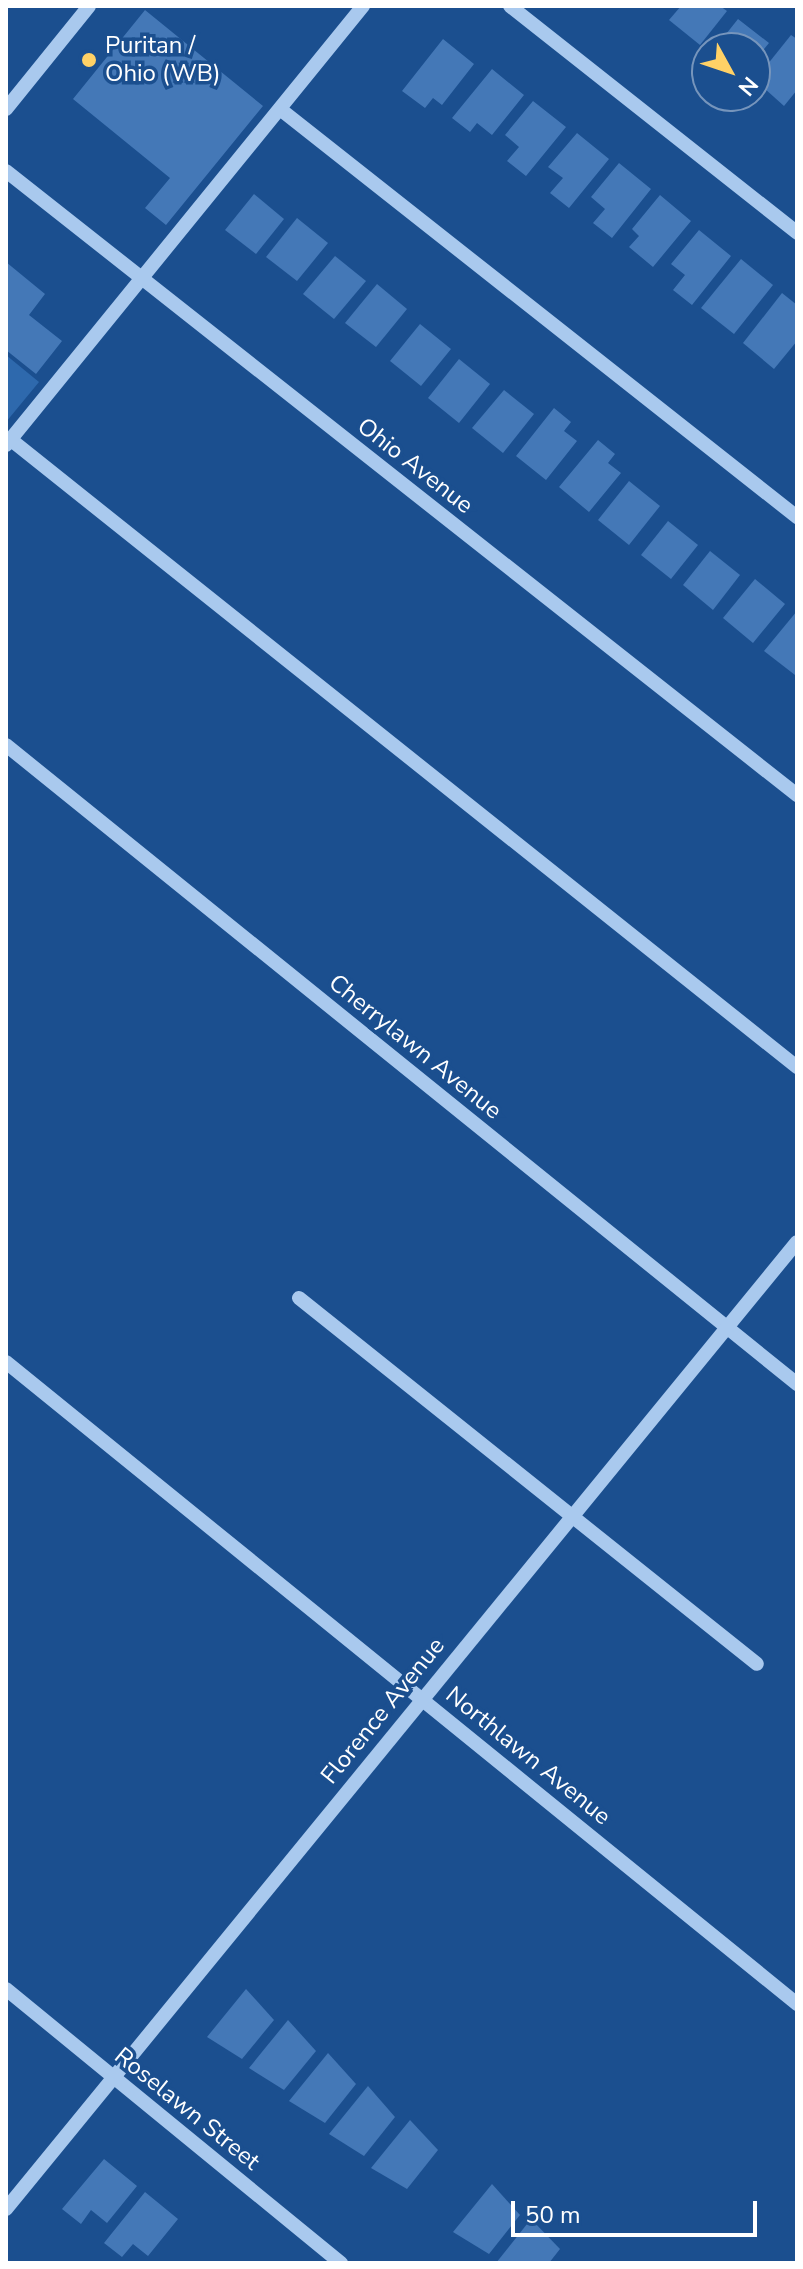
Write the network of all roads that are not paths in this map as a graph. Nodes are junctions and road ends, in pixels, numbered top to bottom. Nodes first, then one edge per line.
1 (89, 6) edge
2 (363, 6) edge
3 (510, 6) edge
4 (6, 109) edge
5 (280, 109) junction
6 (6, 171) edge
7 (797, 233) edge
8 (140, 277) junction
9 (8, 442) edge
10 (797, 517) edge
11 (6, 745) edge
12 (797, 795) edge
13 (797, 1067) edge
14 (797, 1242) edge
15 (299, 1298) dead end
16 (727, 1328) junction
17 (6, 1362) edge
18 (797, 1384) edge
19 (570, 1518) junction
20 (757, 1664) dead end
21 (422, 1698) junction
22 (6, 1989) edge
23 (797, 2004) edge
24 (114, 2078) junction
25 (6, 2209) edge
26 (341, 2263) edge

1 - 4 street
2 - 5 street
3 - 7 street
5 - 8 street
5 - 10 street
6 - 8 street, Ohio Avenue
8 - 9 street
8 - 12 street, Ohio Avenue
9 - 13 street
11 - 16 street, Cherrylawn Avenue
14 - 16 street, Florence Avenue
15 - 19 street
16 - 18 street, Cherrylawn Avenue
16 - 19 street, Florence Avenue
17 - 21 street, Northlawn Avenue
19 - 20 street
19 - 21 street, Florence Avenue
21 - 23 street, Northlawn Avenue
21 - 24 street, Florence Avenue
22 - 24 street, Roselawn Street
24 - 25 street, Florence Avenue
24 - 26 street, Roselawn Street

